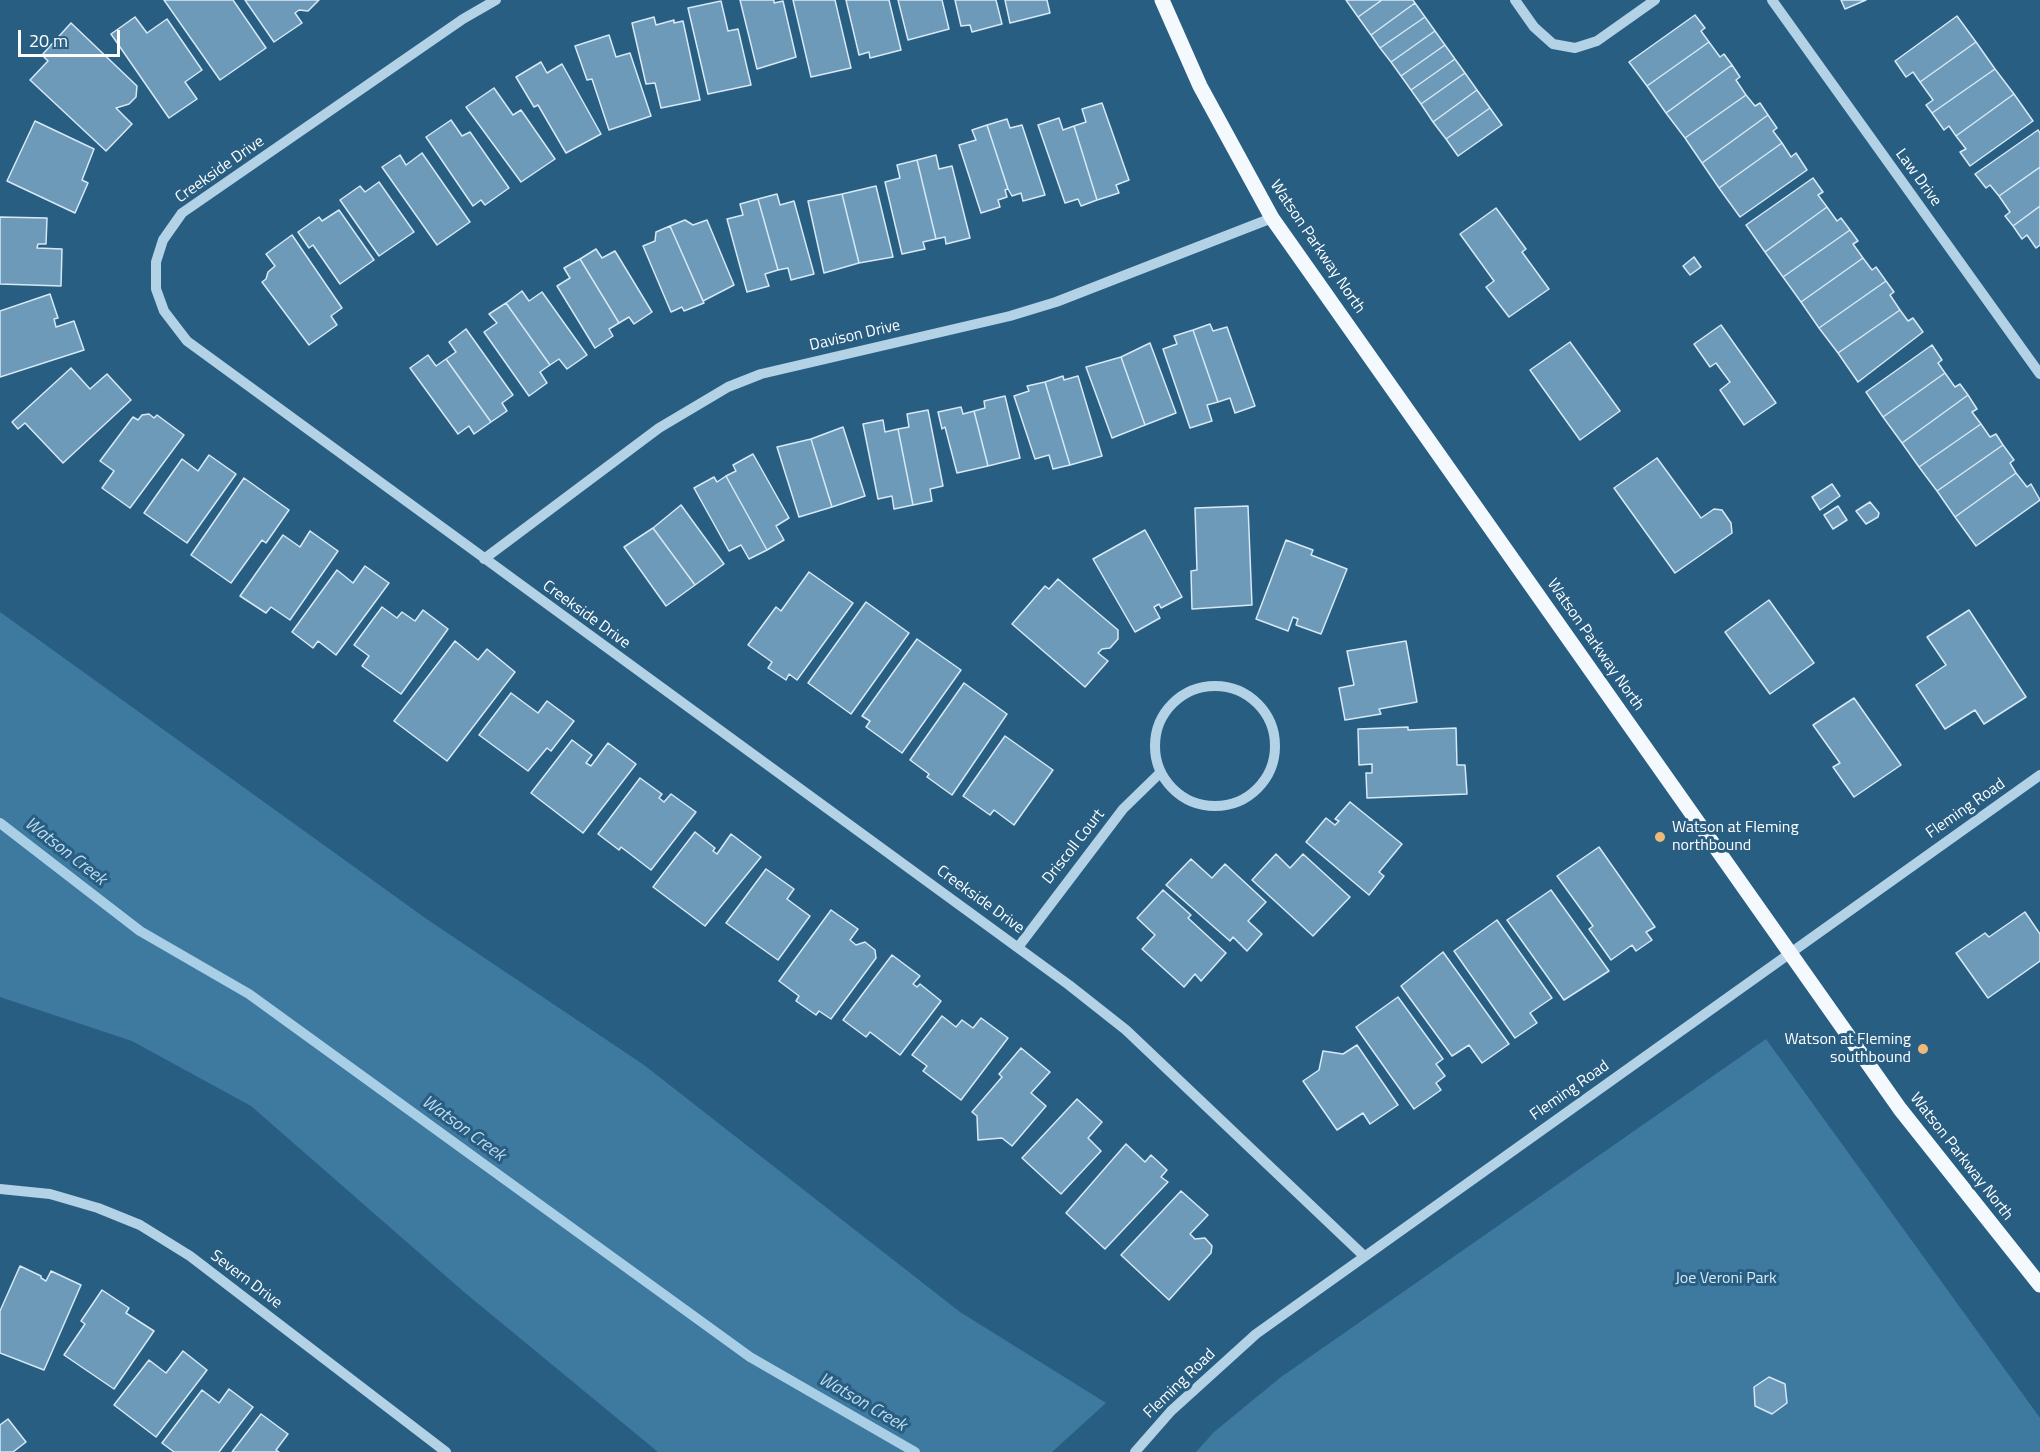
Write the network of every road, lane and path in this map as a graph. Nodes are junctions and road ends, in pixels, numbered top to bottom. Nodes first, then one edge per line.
1 (496, 0) edge
2 (1162, 0) edge
3 (1515, 0) edge
4 (1655, 0) edge
5 (1772, 0) edge
6 (1272, 218) junction
7 (2040, 374) edge
8 (484, 559) junction
9 (1160, 773) junction
10 (2040, 775) edge
11 (1019, 946) junction
12 (1790, 953) junction
13 (0, 1189) edge
14 (1363, 1256) junction
15 (2040, 1285) edge
16 (446, 1452) edge
17 (1135, 1452) edge

1 - 8 street, Creekside Drive
2 - 6 main road, Watson Parkway North
3 - 4 street
5 - 7 street, Law Drive
6 - 8 street, Davison Drive
6 - 12 main road, Watson Parkway North
8 - 11 street, Creekside Drive
9 - 9 street
9 - 11 street, Driscoll Court
10 - 12 street, Fleming Road
11 - 14 street, Creekside Drive
12 - 14 street, Fleming Road
12 - 15 main road, Watson Parkway North
13 - 16 street, Severn Drive
14 - 17 street, Fleming Road

